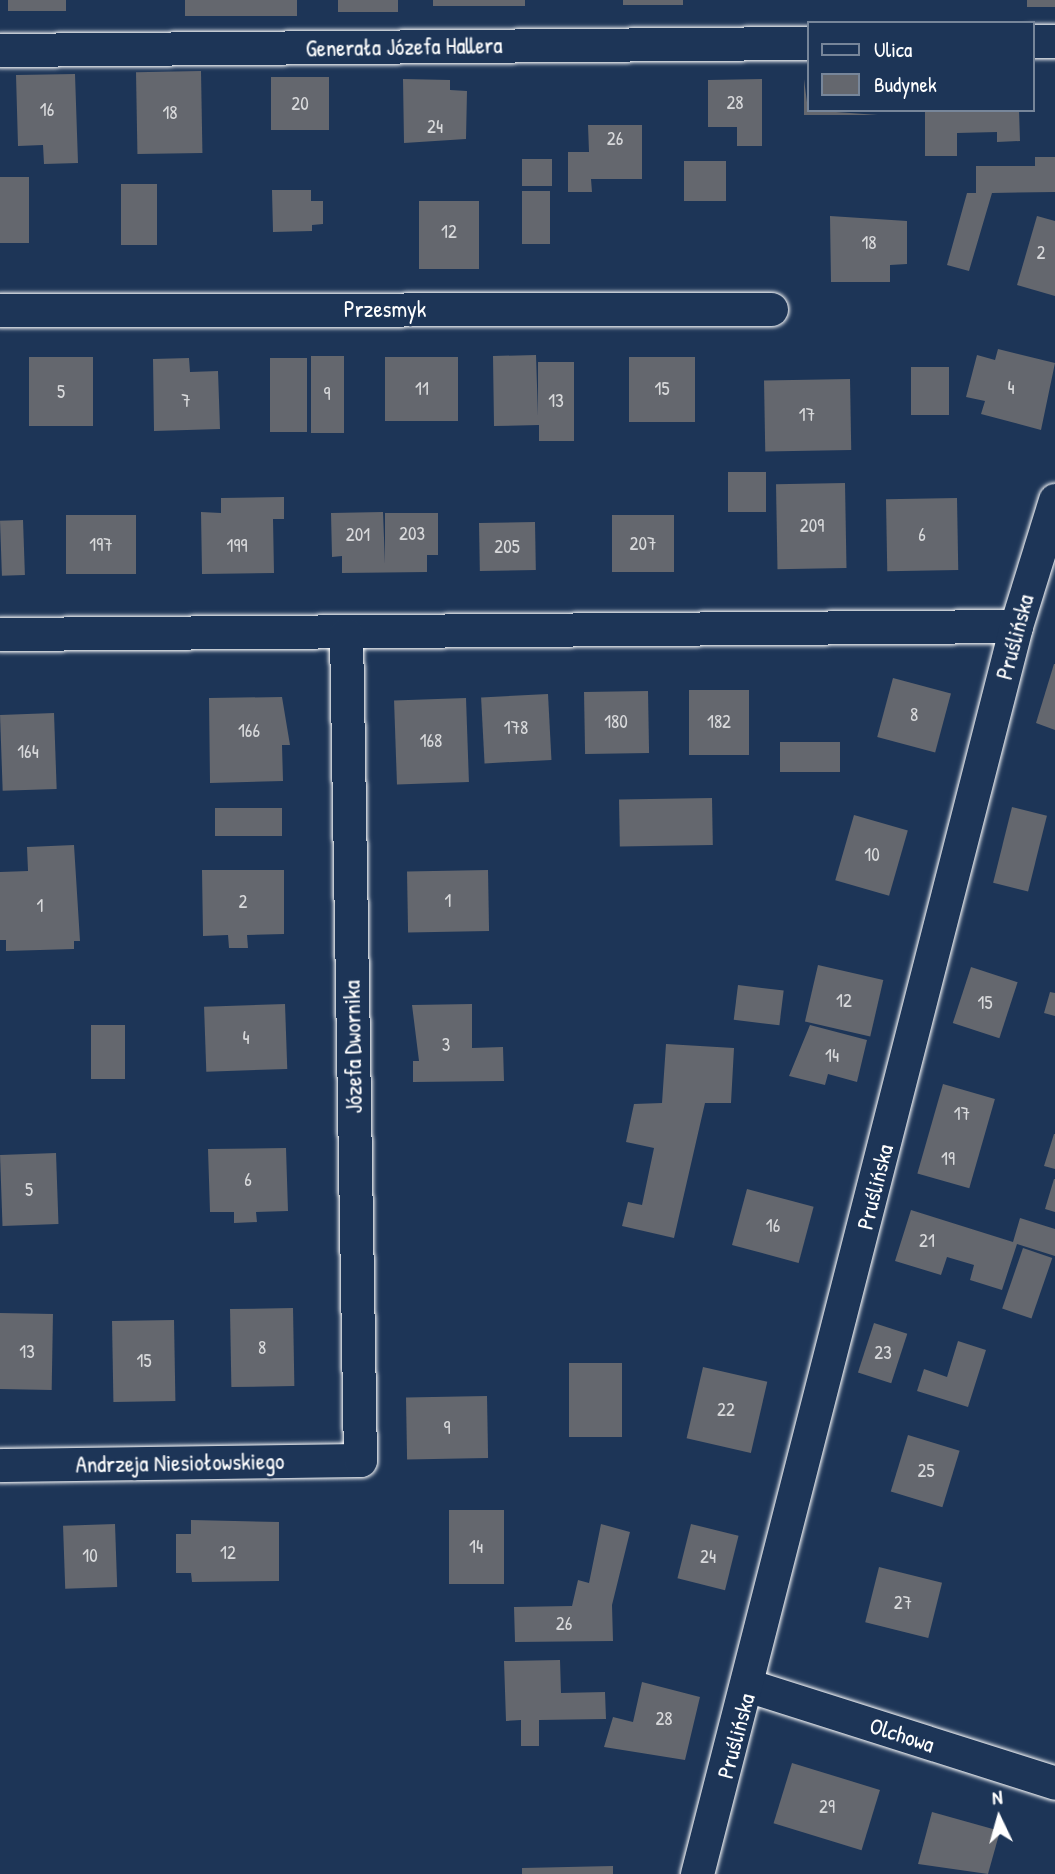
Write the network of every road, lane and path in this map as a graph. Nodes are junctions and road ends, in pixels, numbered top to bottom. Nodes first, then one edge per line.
1 (1034, 41) edge
2 (1055, 41) edge
3 (806, 43) edge
4 (0, 50) edge
5 (771, 309) dead end
6 (0, 310) edge
7 (1055, 500) edge
8 (1044, 578) edge
9 (1016, 626) junction
10 (0, 634) edge
11 (346, 634) junction
12 (360, 1460) joint
13 (0, 1465) edge
14 (750, 1686) junction
15 (1055, 1783) edge
16 (698, 1874) edge

1 - 2 street
3 - 4 street, Generała Józefa Hallera
5 - 6 street, Przesmyk
7 - 8 street, Pruślińska
8 - 9 street, Pruślińska
9 - 11 street
9 - 14 street, Pruślińska
10 - 11 street
11 - 12 street, Józefa Dwornika
12 - 13 street, Andrzeja Niesiołowskiego
14 - 15 street, Olchowa
14 - 16 street, Pruślińska

